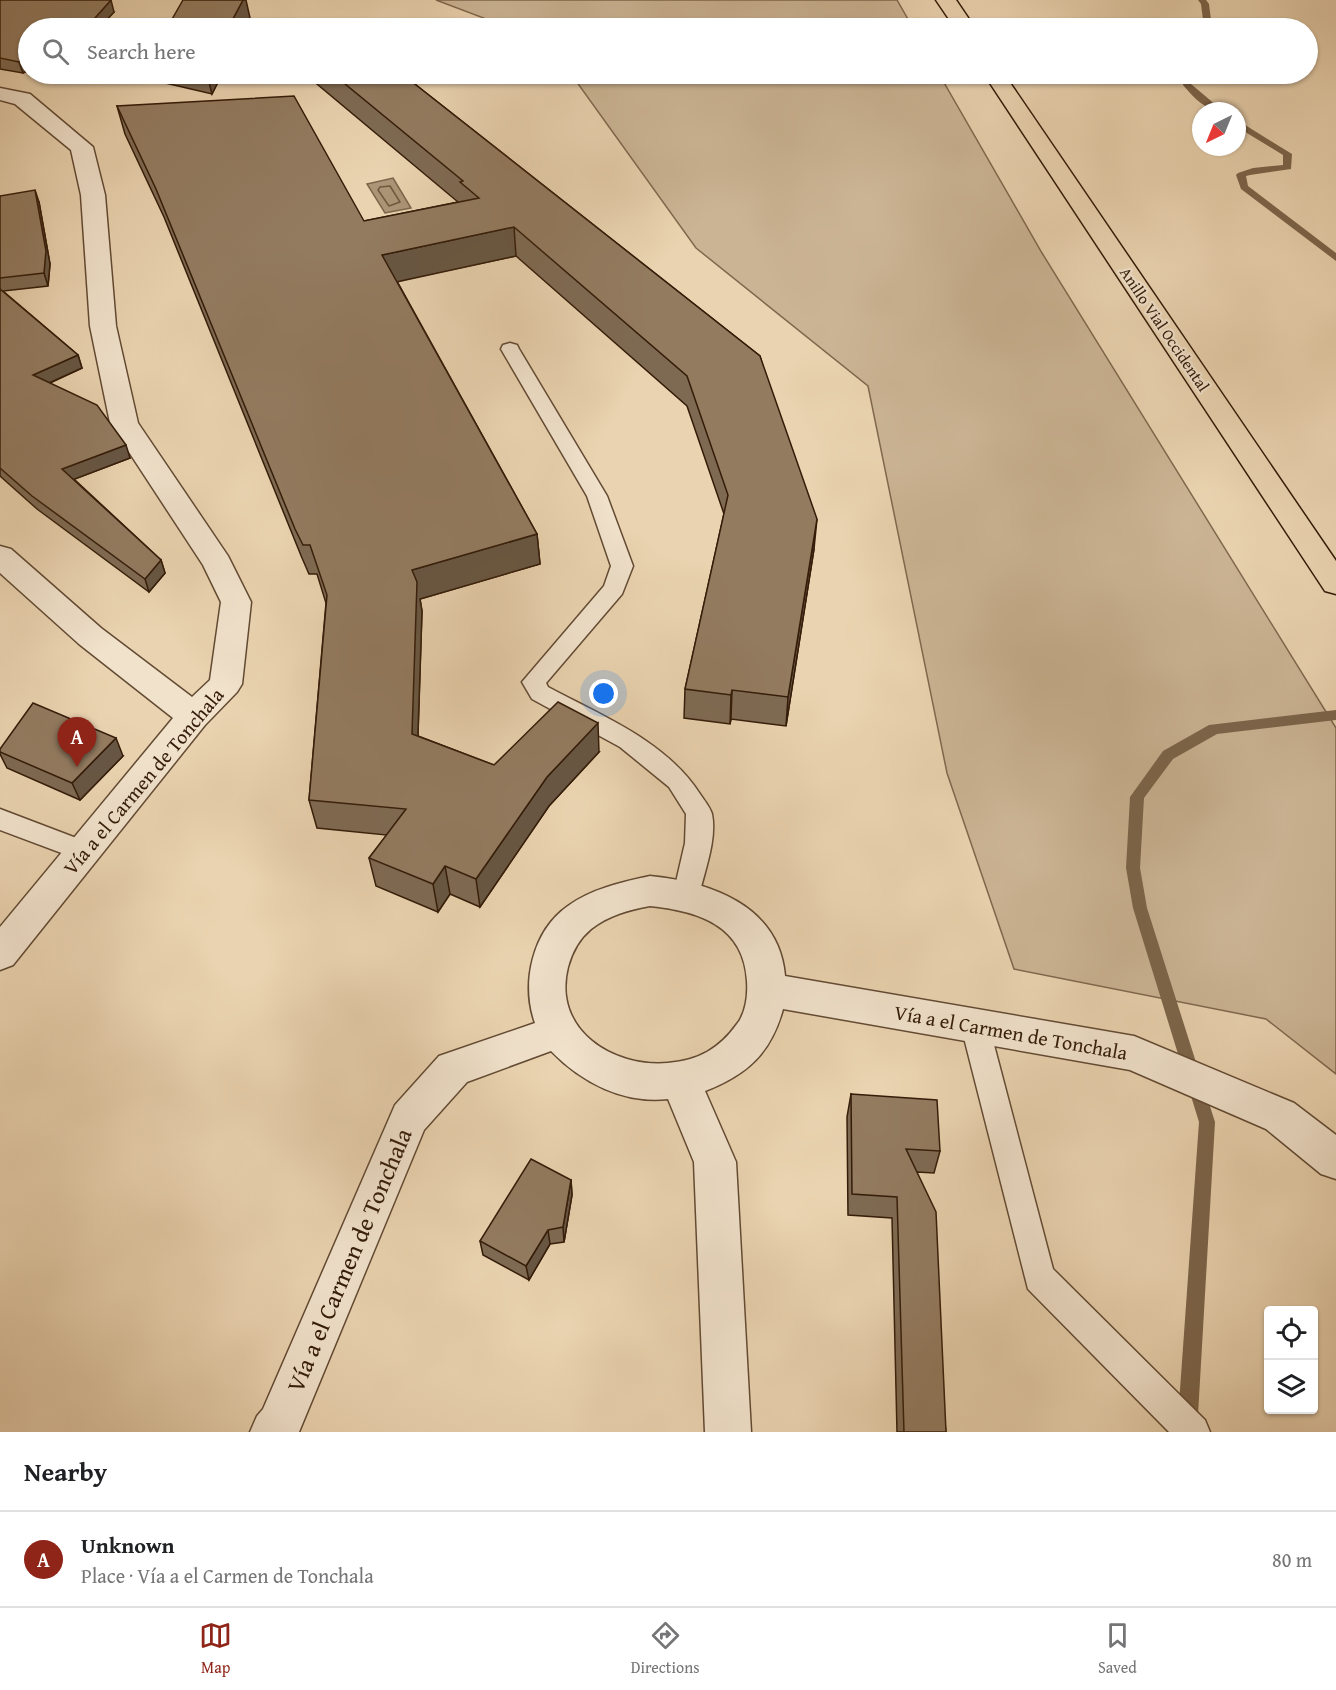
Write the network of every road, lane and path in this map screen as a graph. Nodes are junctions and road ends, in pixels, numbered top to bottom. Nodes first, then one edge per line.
1 (946, 0) edge
2 (958, 18) edge
3 (1001, 84) edge
4 (0, 94) edge
5 (510, 349) dead end
6 (0, 556) edge
7 (1336, 584) edge
8 (193, 716) junction
9 (0, 819) edge
10 (83, 851) junction
11 (686, 895) junction
12 (0, 954) edge
13 (768, 990) junction
14 (975, 1026) junction
15 (558, 1032) junction
16 (681, 1081) junction
17 (1336, 1160) edge
18 (273, 1432) edge
19 (728, 1432) edge
20 (1193, 1432) edge

1 - 2 highway
3 - 7 highway, Anillo Vial Occidental
4 - 8 street, Vía a el Carmen de Tonchala
5 - 11 lane
6 - 8 street
8 - 10 street, Vía a el Carmen de Tonchala
9 - 10 lane
10 - 12 street, Vía a el Carmen de Tonchala
11 - 13 street
11 - 15 street
13 - 14 street, Vía a el Carmen de Tonchala
13 - 16 street
14 - 17 street, Vía a el Carmen de Tonchala
14 - 20 lane
15 - 16 street
15 - 18 street, Vía a el Carmen de Tonchala
16 - 19 street

